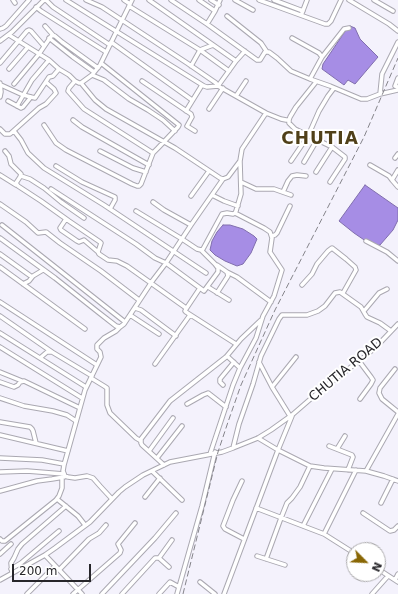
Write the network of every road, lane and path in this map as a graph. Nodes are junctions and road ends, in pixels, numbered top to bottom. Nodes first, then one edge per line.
1 (29, 0) edge
2 (66, 0) edge
3 (86, 0) edge
4 (124, 0) edge
5 (148, 0) edge
6 (171, 0) edge
7 (199, 0) edge
8 (211, 0) edge
9 (220, 0) edge
10 (234, 0) edge
11 (259, 0) edge
12 (274, 0) edge
13 (307, 0) edge
14 (341, 0) edge
15 (349, 0) edge
16 (374, 0) edge
17 (130, 3) edge
18 (218, 5) junction
19 (36, 7) junction
20 (253, 10) dead end
21 (215, 11) junction
22 (303, 11) junction
23 (393, 11) dead end
24 (227, 16) dead end
25 (301, 16) junction
26 (122, 21) junction
27 (207, 24) junction
28 (45, 26) dead end
29 (349, 28) dead end
30 (0, 29) edge
31 (117, 31) junction
32 (398, 31) edge
33 (9, 35) junction
34 (53, 35) junction
35 (49, 38) junction
36 (292, 38) dead end
37 (19, 41) junction
38 (0, 42) edge
39 (398, 42) edge
40 (110, 43) junction
41 (213, 45) junction
42 (44, 46) junction
43 (28, 47) junction
44 (200, 50) junction
45 (245, 51) junction
46 (106, 52) junction
47 (267, 52) junction
48 (39, 54) junction
49 (322, 57) junction
50 (49, 60) junction
51 (236, 61) junction
52 (0, 63) edge
53 (101, 63) junction
54 (191, 66) junction
55 (98, 68) junction
56 (59, 69) junction
57 (9, 70) dead end
58 (229, 71) junction
59 (93, 74) junction
60 (398, 78) edge
61 (310, 80) junction
62 (246, 81) dead end
63 (46, 82) junction
64 (75, 82) junction
65 (142, 82) dead end
66 (316, 82) junction
67 (81, 83) junction
68 (0, 84) edge
69 (14, 84) dead end
70 (202, 85) junction
71 (218, 86) junction
72 (223, 88) junction
73 (334, 88) junction
74 (398, 89) edge
75 (380, 94) junction
76 (23, 95) junction
77 (236, 96) junction
78 (31, 97) junction
79 (0, 98) edge
80 (192, 100) junction
81 (8, 101) dead end
82 (17, 106) junction
83 (209, 109) dead end
84 (186, 111) junction
85 (266, 113) junction
86 (73, 120) dead end
87 (289, 120) junction
88 (44, 125) dead end
89 (0, 129) edge
90 (14, 131) junction
91 (175, 131) junction
92 (196, 131) dead end
93 (308, 136) junction
94 (317, 140) junction
95 (163, 142) junction
96 (332, 147) junction
97 (5, 151) dead end
98 (100, 151) dead end
99 (153, 153) junction
100 (398, 154) edge
101 (395, 158) dead end
102 (240, 161) junction
103 (291, 161) dead end
104 (304, 162) dead end
105 (149, 165) junction
106 (370, 165) dead end
107 (56, 166) dead end
108 (398, 170) edge
109 (209, 171) junction
110 (146, 172) junction
111 (316, 172) dead end
112 (0, 175) edge
113 (21, 176) junction
114 (306, 176) dead end
115 (223, 179) junction
116 (392, 180) junction
117 (241, 182) junction
118 (330, 182) dead end
119 (16, 185) junction
120 (398, 187) edge
121 (51, 189) dead end
122 (283, 192) junction
123 (212, 195) junction
124 (291, 195) dead end
125 (191, 196) dead end
126 (153, 202) dead end
127 (0, 204) edge
128 (238, 206) junction
129 (290, 206) dead end
130 (110, 209) junction
131 (136, 211) dead end
132 (235, 213) junction
133 (66, 218) junction
134 (84, 218) dead end
135 (2, 225) dead end
136 (191, 225) junction
137 (272, 236) junction
138 (0, 238) edge
139 (182, 239) junction
140 (366, 241) dead end
141 (201, 250) junction
142 (98, 252) junction
143 (174, 252) junction
144 (0, 254) edge
145 (398, 261) edge
146 (166, 263) junction
147 (215, 264) junction
148 (0, 267) edge
149 (43, 270) junction
150 (227, 272) junction
151 (206, 273) dead end
152 (32, 277) junction
153 (151, 283) junction
154 (23, 284) junction
155 (302, 285) dead end
156 (208, 287) junction
157 (200, 288) junction
158 (387, 289) dead end
159 (217, 293) junction
160 (343, 293) junction
161 (139, 300) junction
162 (230, 300) dead end
163 (0, 302) edge
164 (271, 302) junction
165 (134, 308) junction
166 (186, 308) junction
167 (364, 311) junction
168 (130, 315) junction
169 (190, 315) junction
170 (0, 316) edge
171 (262, 319) junction
172 (126, 322) junction
173 (398, 324) edge
174 (120, 327) junction
175 (85, 329) dead end
176 (391, 331) junction
177 (0, 333) edge
178 (159, 334) dead end
179 (176, 336) junction
180 (236, 344) junction
181 (0, 347) edge
182 (52, 352) junction
183 (227, 356) junction
184 (296, 357) dead end
185 (40, 358) junction
186 (234, 362) junction
187 (259, 362) junction
188 (359, 362) junction
189 (156, 364) dead end
190 (97, 365) junction
191 (240, 368) junction
192 (394, 369) dead end
193 (0, 372) edge
194 (91, 377) junction
195 (22, 381) junction
196 (0, 382) edge
197 (223, 385) dead end
198 (86, 387) junction
199 (272, 387) junction
200 (0, 398) edge
201 (82, 398) junction
202 (360, 399) dead end
203 (187, 404) dead end
204 (226, 407) junction
205 (80, 408) junction
206 (398, 413) edge
207 (291, 416) junction
208 (173, 418) dead end
209 (76, 421) junction
210 (0, 422) edge
211 (182, 426) dead end
212 (0, 435) edge
213 (345, 436) dead end
214 (258, 438) junction
215 (141, 441) junction
216 (36, 444) junction
217 (329, 446) dead end
218 (233, 448) junction
219 (338, 449) junction
220 (278, 450) junction
221 (68, 451) junction
222 (149, 451) junction
223 (215, 452) junction
224 (210, 454) junction
225 (0, 458) edge
226 (157, 458) junction
227 (64, 464) junction
228 (164, 464) junction
229 (310, 466) junction
230 (332, 469) junction
231 (348, 470) junction
232 (356, 470) junction
233 (152, 471) junction
234 (366, 471) junction
235 (0, 472) edge
236 (64, 476) junction
237 (160, 478) junction
238 (393, 479) junction
239 (242, 481) dead end
240 (398, 481) edge
241 (0, 491) edge
242 (145, 497) dead end
243 (57, 499) junction
244 (112, 499) junction
245 (182, 500) dead end
246 (381, 503) dead end
247 (66, 506) junction
248 (256, 508) junction
249 (176, 513) dead end
250 (363, 513) dead end
251 (280, 518) junction
252 (135, 523) dead end
253 (85, 525) junction
254 (106, 525) dead end
255 (303, 526) junction
256 (398, 526) edge
257 (59, 531) dead end
258 (324, 534) junction
259 (0, 539) edge
260 (244, 539) junction
261 (172, 540) dead end
262 (11, 544) dead end
263 (346, 548) edge
264 (0, 554) edge
265 (45, 555) junction
266 (257, 556) dead end
267 (159, 558) junction
268 (266, 559) junction
269 (285, 565) dead end
270 (55, 566) junction
271 (169, 567) dead end
272 (11, 569) junction
273 (59, 570) junction
274 (12, 574) junction
275 (398, 574) edge
276 (388, 576) joint
277 (0, 580) edge
278 (396, 581) edge
279 (200, 582) dead end
280 (179, 587) junction
281 (78, 589) junction
282 (27, 594) edge
283 (73, 594) edge
284 (82, 594) edge
285 (102, 594) edge
286 (122, 594) edge
287 (159, 594) edge
288 (177, 594) edge
289 (215, 594) edge
290 (224, 594) edge
291 (372, 594) edge

1 - 30 street
2 - 31 street
3 - 26 street
4 - 17 street
5 - 41 street
6 - 27 street
7 - 21 street
8 - 18 street
9 - 18 street
10 - 20 street
11 - 25 street
12 - 22 street
13 - 22 street
14 - 25 street
15 - 32 street
16 - 23 street
17 - 26 street
17 - 44 street
18 - 21 street
19 - 33 street
19 - 40 street
19 - 46 street
21 - 27 street
22 - 25 street
24 - 47 street
26 - 31 street
26 - 54 street
27 - 45 street
28 - 34 street
29 - 49 street
31 - 40 street
31 - 70 street
33 - 37 street
33 - 38 street
34 - 35 street
34 - 55 street
35 - 42 street
35 - 59 street
36 - 49 street
37 - 42 street
37 - 43 street
37 - 52 street
39 - 75 street
40 - 46 street
40 - 80 street
41 - 44 street
41 - 51 street
42 - 48 street
43 - 48 street
43 - 57 street
44 - 54 street
44 - 58 street
45 - 47 street
45 - 51 street
46 - 53 street
47 - 61 street
48 - 50 street
48 - 69 street
49 - 61 street
50 - 56 street
50 - 76 street
51 - 58 street
53 - 55 street
53 - 91 street
54 - 71 street
55 - 59 street
56 - 63 street
56 - 64 street
58 - 71 street
59 - 67 street
59 - 91 street
60 - 74 street
61 - 66 street
62 - 77 street
63 - 78 street
63 - 90 street
64 - 67 street
64 - 99 street
65 - 84 street
66 - 73 street
66 - 87 street
67 - 95 street
68 - 76 street
68 - 79 street
70 - 71 street
70 - 80 street
71 - 72 street
72 - 77 street
72 - 83 street
73 - 75 street
73 - 93 street
74 - 75 street
76 - 78 street
76 - 82 street
77 - 85 street
78 - 82 street
80 - 84 street
81 - 82 street
84 - 92 street
85 - 87 street
85 - 102 street
86 - 105 street
87 - 93 street
88 - 110 street
89 - 90 street
90 - 130 street
91 - 95 street
93 - 94 street
93 - 103 street
94 - 96 street
94 - 104 street
95 - 99 street
95 - 109 street
96 - 111 street
96 - 118 street
97 - 113 street
98 - 110 street
99 - 105 street
100 - 101 street
102 - 115 street
102 - 117 street
105 - 110 street
106 - 116 street
107 - 130 street
108 - 116 street
109 - 115 street
109 - 125 street
112 - 119 street
113 - 119 street
113 - 134 street
114 - 122 street
115 - 123 street
116 - 120 street
117 - 122 street
117 - 128 street
119 - 133 street
121 - 146 street
122 - 124 street
123 - 128 street
123 - 136 street
126 - 136 street
127 - 161 street
128 - 132 street
129 - 137 street
130 - 143 street
131 - 139 street
132 - 137 street
132 - 141 street
133 - 142 street
133 - 142 street
135 - 172 street
136 - 139 street
137 - 164 street
138 - 149 street
139 - 141 street
139 - 143 street
140 - 145 street
141 - 147 street
142 - 153 street
143 - 146 street
143 - 151 street
144 - 152 street
146 - 153 street
146 - 157 street
147 - 150 street
147 - 156 street
148 - 154 street
149 - 152 street
149 - 174 street
150 - 159 street
150 - 164 street
152 - 154 street
153 - 161 street
153 - 166 street
154 - 175 street
155 - 160 street
156 - 157 street
156 - 159 street
157 - 166 street
158 - 167 street
159 - 162 street
160 - 167 street
160 - 187 street
161 - 165 street
163 - 190 street
164 - 171 street
165 - 168 street
165 - 179 street
166 - 169 street
167 - 176 street
168 - 172 street
168 - 178 street
169 - 179 street
169 - 180 street
170 - 182 street
171 - 180 street
171 - 191 street
172 - 174 street
173 - 176 street, CHUTIA ROAD
174 - 190 street
176 - 188 street, CHUTIA ROAD
177 - 185 street
179 - 189 street
180 - 183 street
181 - 201 street
182 - 185 street
182 - 194 street
183 - 186 street
183 - 215 street
184 - 199 street
185 - 198 street
186 - 191 street
186 - 197 street
187 - 199 street
187 - 218 street
188 - 202 street
188 - 207 street, CHUTIA ROAD
190 - 194 street
191 - 204 street
192 - 206 street
193 - 195 street
194 - 198 street
194 - 215 street
195 - 196 street
195 - 205 street
198 - 201 street
199 - 207 street
200 - 209 street
201 - 205 street
203 - 204 street
204 - 224 street
205 - 209 street
206 - 234 street
207 - 214 street, CHUTIA ROAD
207 - 220 street
208 - 222 street
209 - 221 street
210 - 216 street
211 - 226 street
212 - 216 street
213 - 219 street
214 - 218 street, CHUTIA ROAD
214 - 220 street
215 - 222 street
216 - 221 street
217 - 219 street
218 - 223 street, CHUTIA ROAD
219 - 231 street
220 - 229 street
220 - 248 street
221 - 227 street
222 - 226 street
223 - 224 street, CHUTIA ROAD
223 - 280 street
224 - 228 street, CHUTIA ROAD
225 - 227 street
226 - 228 street
227 - 236 street
228 - 233 street, CHUTIA ROAD
229 - 230 street
229 - 251 street
230 - 231 street
230 - 255 street
231 - 232 street
232 - 234 street
232 - 258 street
233 - 237 street
233 - 244 street, CHUTIA ROAD
234 - 238 street
235 - 236 street
236 - 241 street
236 - 243 street
236 - 244 street
237 - 242 street
237 - 245 street
238 - 240 street
238 - 246 street
239 - 260 street
243 - 247 street
243 - 259 street
244 - 253 street, CHUTIA ROAD
247 - 253 street
247 - 272 street
248 - 251 street
248 - 260 street
249 - 285 street
250 - 256 street
251 - 255 street
251 - 268 street
252 - 281 street
253 - 265 street, CHUTIA ROAD
254 - 273 street
255 - 258 street
257 - 272 street
258 - 263 street
260 - 290 street
261 - 267 street
262 - 264 street
265 - 270 street
265 - 274 street, CHUTIA ROAD
266 - 268 street
267 - 271 street
267 - 286 street
268 - 269 street
270 - 273 street
270 - 282 street
272 - 274 street
273 - 281 street
274 - 277 street, CHUTIA ROAD
275 - 278 street
276 - 278 street
276 - 291 street
279 - 289 street
280 - 287 street
280 - 288 street
281 - 283 street
281 - 284 street

